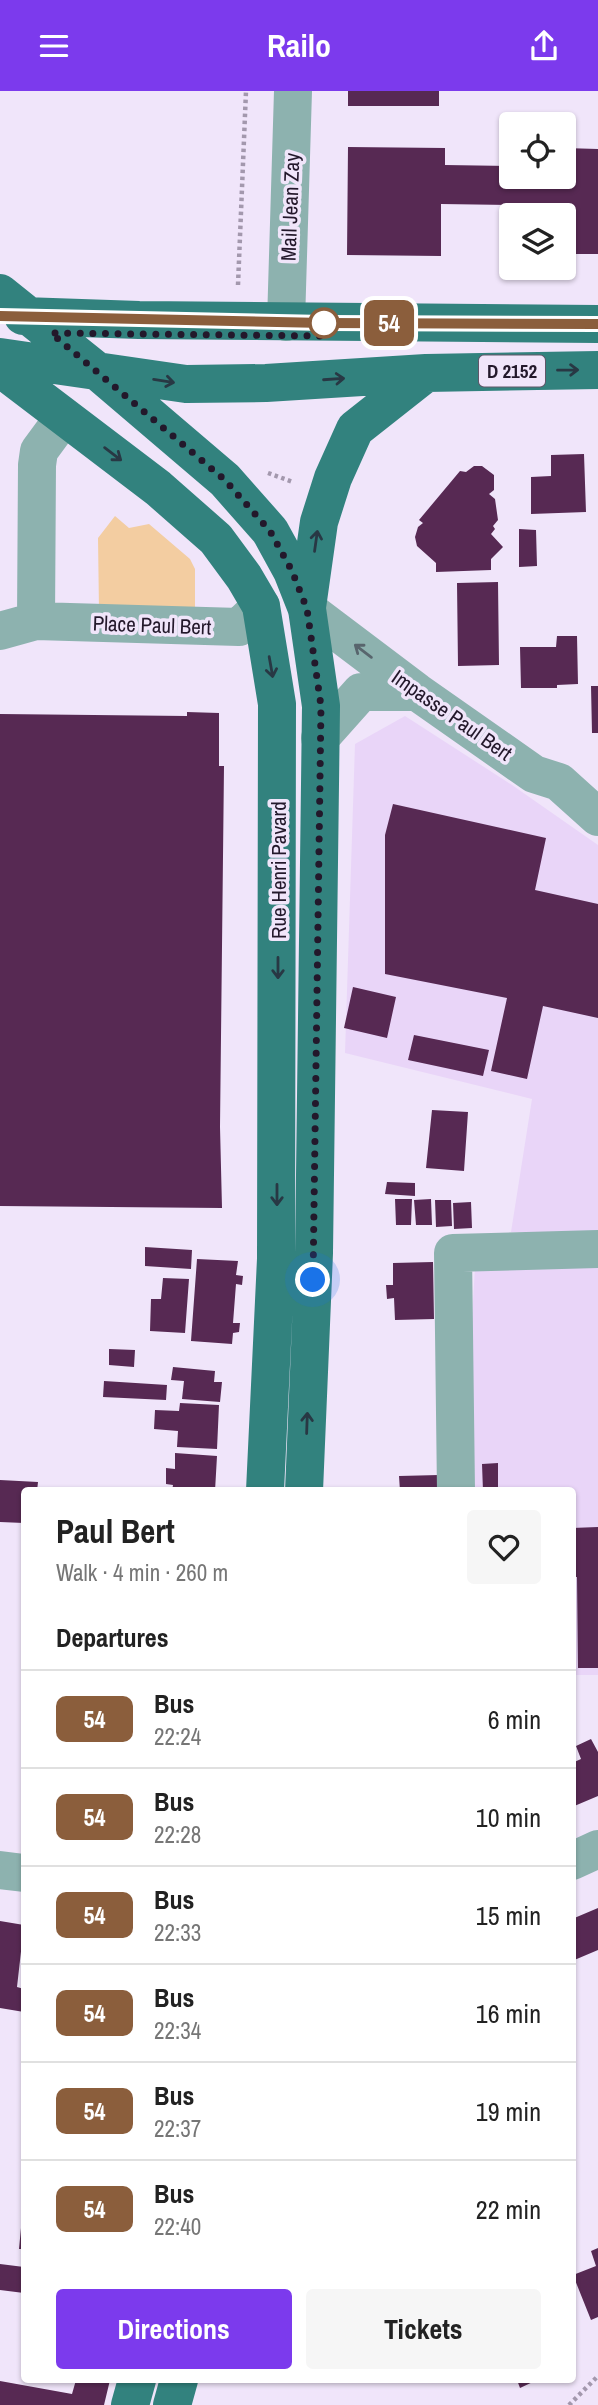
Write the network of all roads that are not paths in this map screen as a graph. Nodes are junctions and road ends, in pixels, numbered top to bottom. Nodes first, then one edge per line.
1 (293, 91) edge
2 (0, 293) edge
3 (286, 322) junction
4 (20, 323) edge
5 (497, 324) junction
6 (598, 324) edge
7 (0, 357) edge
8 (0, 368) edge
9 (96, 370) junction
10 (598, 370) edge
11 (426, 373) junction
12 (64, 418) junction
13 (261, 606) junction
14 (307, 609) junction
15 (18, 626) edge
16 (418, 692) junction
17 (320, 738) junction
18 (598, 778) edge
19 (559, 782) junction
20 (598, 817) edge
21 (598, 1249) edge
22 (265, 1487) edge
23 (304, 1487) edge
24 (456, 1487) edge
25 (598, 1849) edge
26 (576, 1859) edge
27 (0, 1870) edge
28 (21, 1873) edge
29 (136, 2383) edge
30 (177, 2383) edge
31 (130, 2405) edge
32 (172, 2405) edge

1 - 3 street, Mail Jean Zay
2 - 4 main road
3 - 4 main road
3 - 5 main road, D 2152
4 - 5 main road
4 - 9 main road, Rue Henri Pavard
4 - 9 main road
4 - 12 main road
5 - 6 main road, D 2152
7 - 9 main road
8 - 12 main road, Rue Henri Pavard
9 -> 11 main road, D 2152
9 - 14 main road, Rue Henri Pavard
11 -> 10 main road, D 2152
14 -> 11 main road
12 -> 13 main road, Rue Henri Pavard
12 - 15 street, Place Paul Bert
13 - 15 street, Place Paul Bert
13 -> 22 main road, Rue Henri Pavard
16 -> 14 street, Impasse Paul Bert
14 - 17 main road, Rue Henri Pavard
16 - 17 street
16 - 19 street, Impasse Paul Bert
23 -> 17 main road, Rue Henri Pavard
18 - 19 street
19 - 20 street, Impasse Paul Bert
21 - 24 street
25 - 26 street
27 - 28 street
29 - 31 main road
30 - 32 main road

